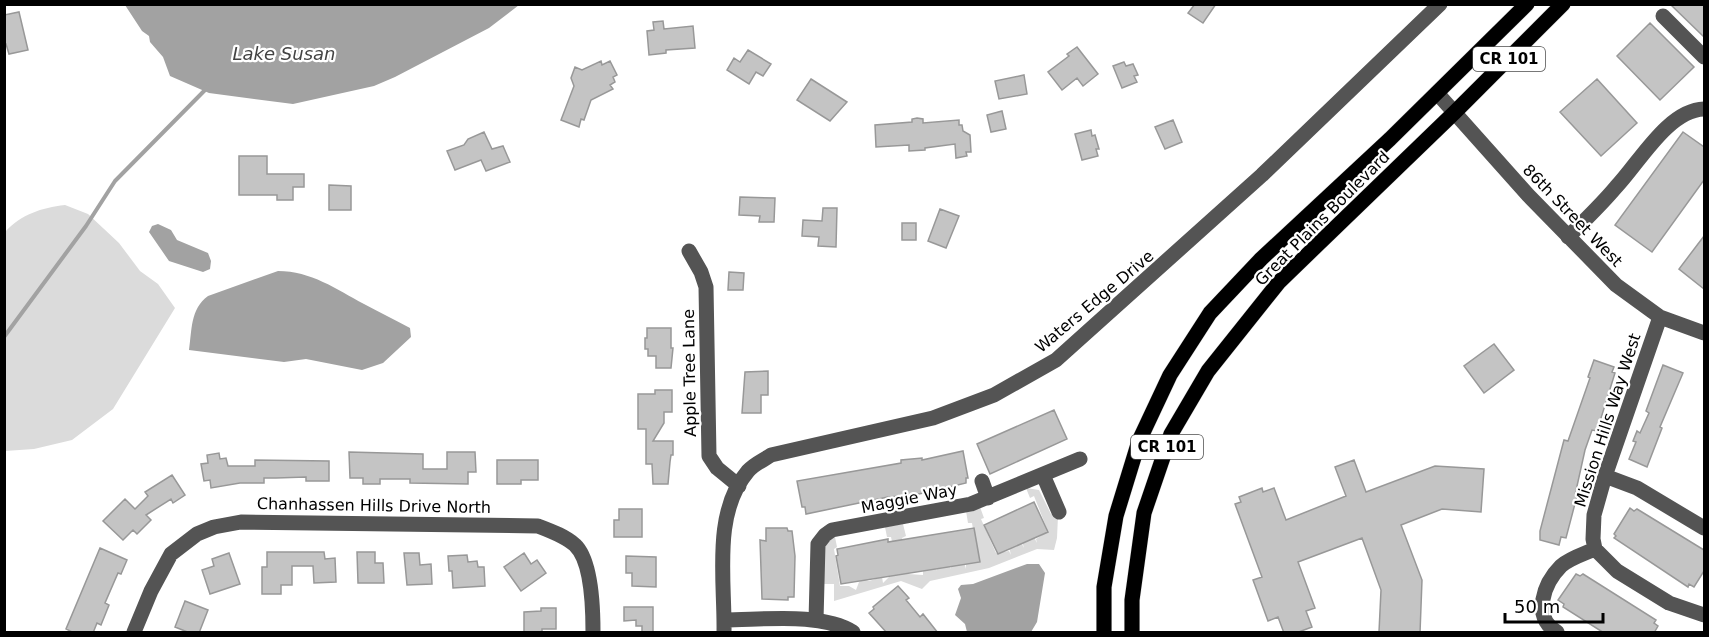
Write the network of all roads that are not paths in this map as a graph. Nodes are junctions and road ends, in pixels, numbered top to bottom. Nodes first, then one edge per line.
1 (1440, 4) edge
2 (1527, 4) edge
3 (1563, 4) edge
4 (1663, 16) dead end
5 (1704, 57) edge
6 (1437, 93) junction
7 (1704, 109) edge
8 (1455, 112) junction
9 (1568, 237) junction
10 (689, 251) dead end
11 (1660, 317) junction
12 (1704, 333) edge
13 (1080, 459) dead end
14 (1043, 475) junction
15 (1605, 476) junction
16 (982, 481) dead end
17 (739, 486) junction
18 (988, 498) junction
19 (1059, 512) dead end
20 (1704, 528) edge
21 (1595, 549) junction
22 (1704, 615) edge
23 (816, 620) junction
24 (724, 626) edge
25 (134, 633) edge
26 (593, 633) edge
27 (853, 633) edge
28 (1104, 633) edge
29 (1132, 633) edge
30 (1557, 633) edge

1 - 17 street, Waters Edge Drive
2 - 6 main road, Great Plains Boulevard / CR 101
3 - 8 main road, Great Plains Boulevard / CR 101
4 - 5 street
6 - 8 street, 86th Street West
6 - 28 main road, Great Plains Boulevard / CR 101
7 - 9 street
8 - 9 street, 86th Street West
8 - 29 main road, Great Plains Boulevard / CR 101
9 - 11 street, 86th Street West
10 - 17 street, Apple Tree Lane
11 - 12 street, 86th Street West
11 - 15 street, Mission Hills Way West
13 - 14 street, Maggie Way
14 - 18 street, Maggie Way
14 - 19 street
15 - 20 street
15 - 21 street, Mission Hills Way West
16 - 18 street
17 - 24 street, Waters Edge Drive
18 - 23 street, Maggie Way
21 - 22 street
21 - 30 street
23 - 24 street
23 - 27 street
25 - 26 street, Chanhassen Hills Drive North

